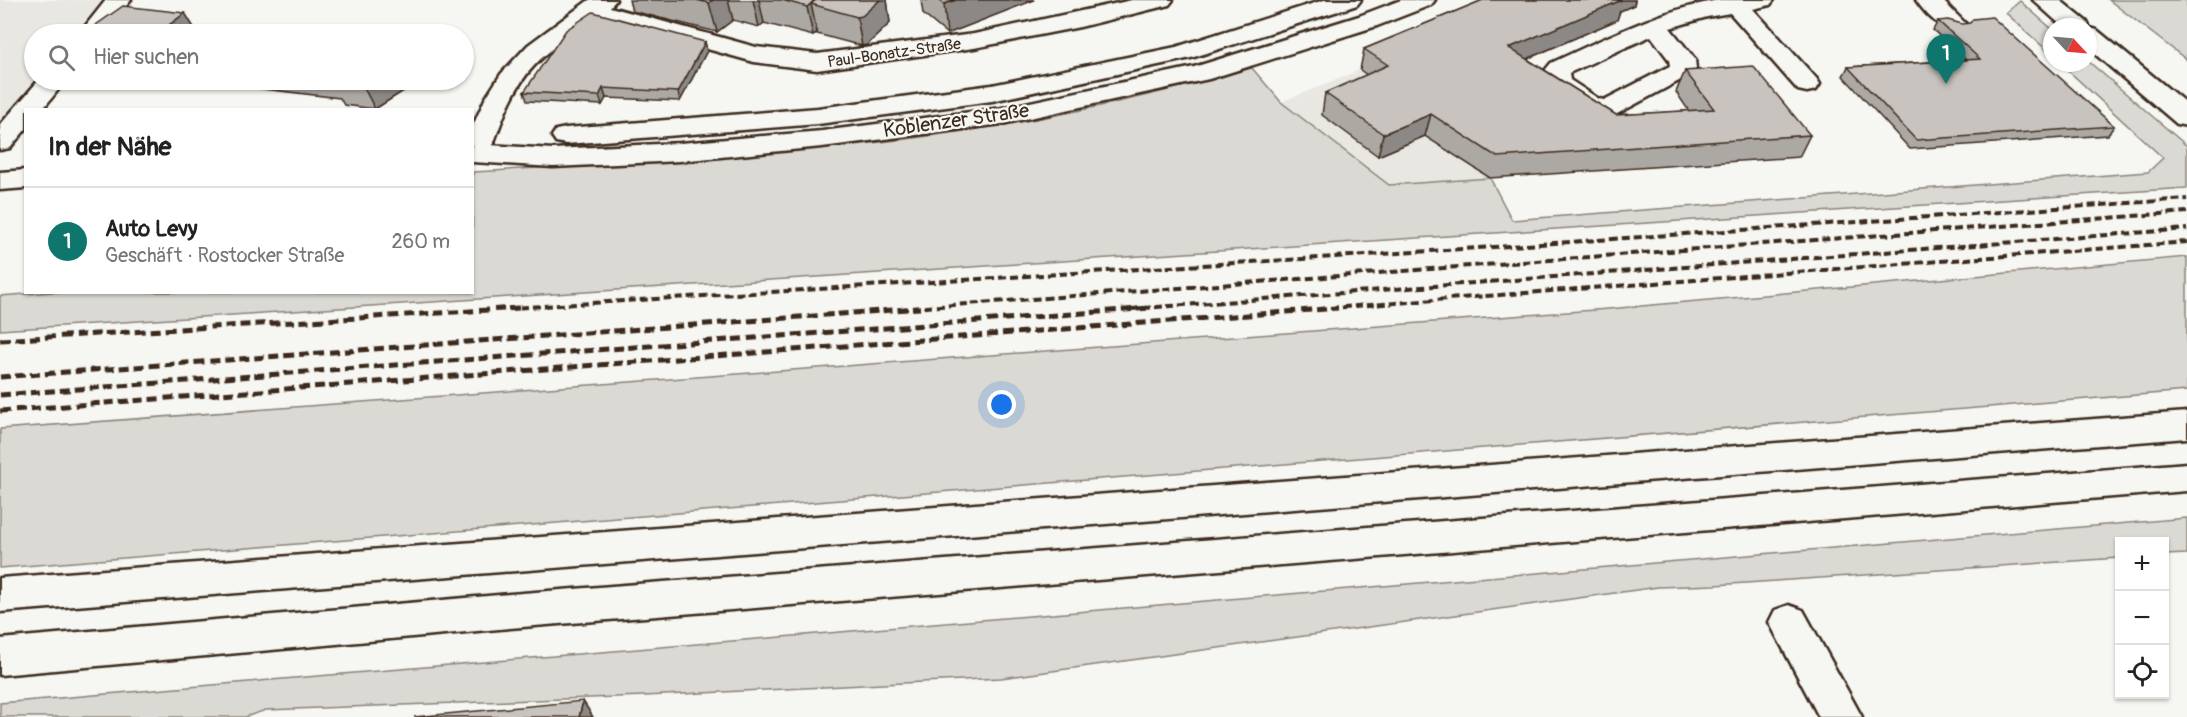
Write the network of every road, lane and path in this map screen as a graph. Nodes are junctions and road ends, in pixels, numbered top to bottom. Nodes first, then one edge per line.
1 (119, 0) edge
2 (1161, 0) edge
3 (1349, 0) edge
4 (1423, 0) edge
5 (1762, 0) edge
6 (1928, 0) edge
7 (2045, 0) edge
8 (598, 4) edge
9 (1735, 4) junction
10 (2067, 18) edge
11 (99, 24) edge
12 (1655, 25) dead end
13 (1955, 25) edge
14 (2097, 43) edge
15 (1807, 84) dead end
16 (44, 90) edge
17 (28, 108) edge
18 (24, 112) edge
19 (2187, 118) edge
20 (0, 142) edge
21 (474, 153) edge
22 (24, 180) edge
23 (0, 181) edge
24 (2187, 425) edge
25 (2187, 477) edge
26 (0, 595) edge
27 (1789, 621) dead end
28 (0, 657) edge
29 (1841, 717) edge

1 - 11 main road
2 - 8 main road, Paul-Bonatz-Straße
3 - 21 main road, Koblenzer Straße
4 - 21 main road, Koblenzer Straße
5 - 9 main road
6 - 13 main road
7 - 10 main road
8 - 21 main road
9 - 12 main road
9 - 15 main road
14 - 19 main road
16 - 17 main road
18 - 20 main road
22 - 23 main road
24 - 26 main road
25 - 28 main road
27 - 29 main road

